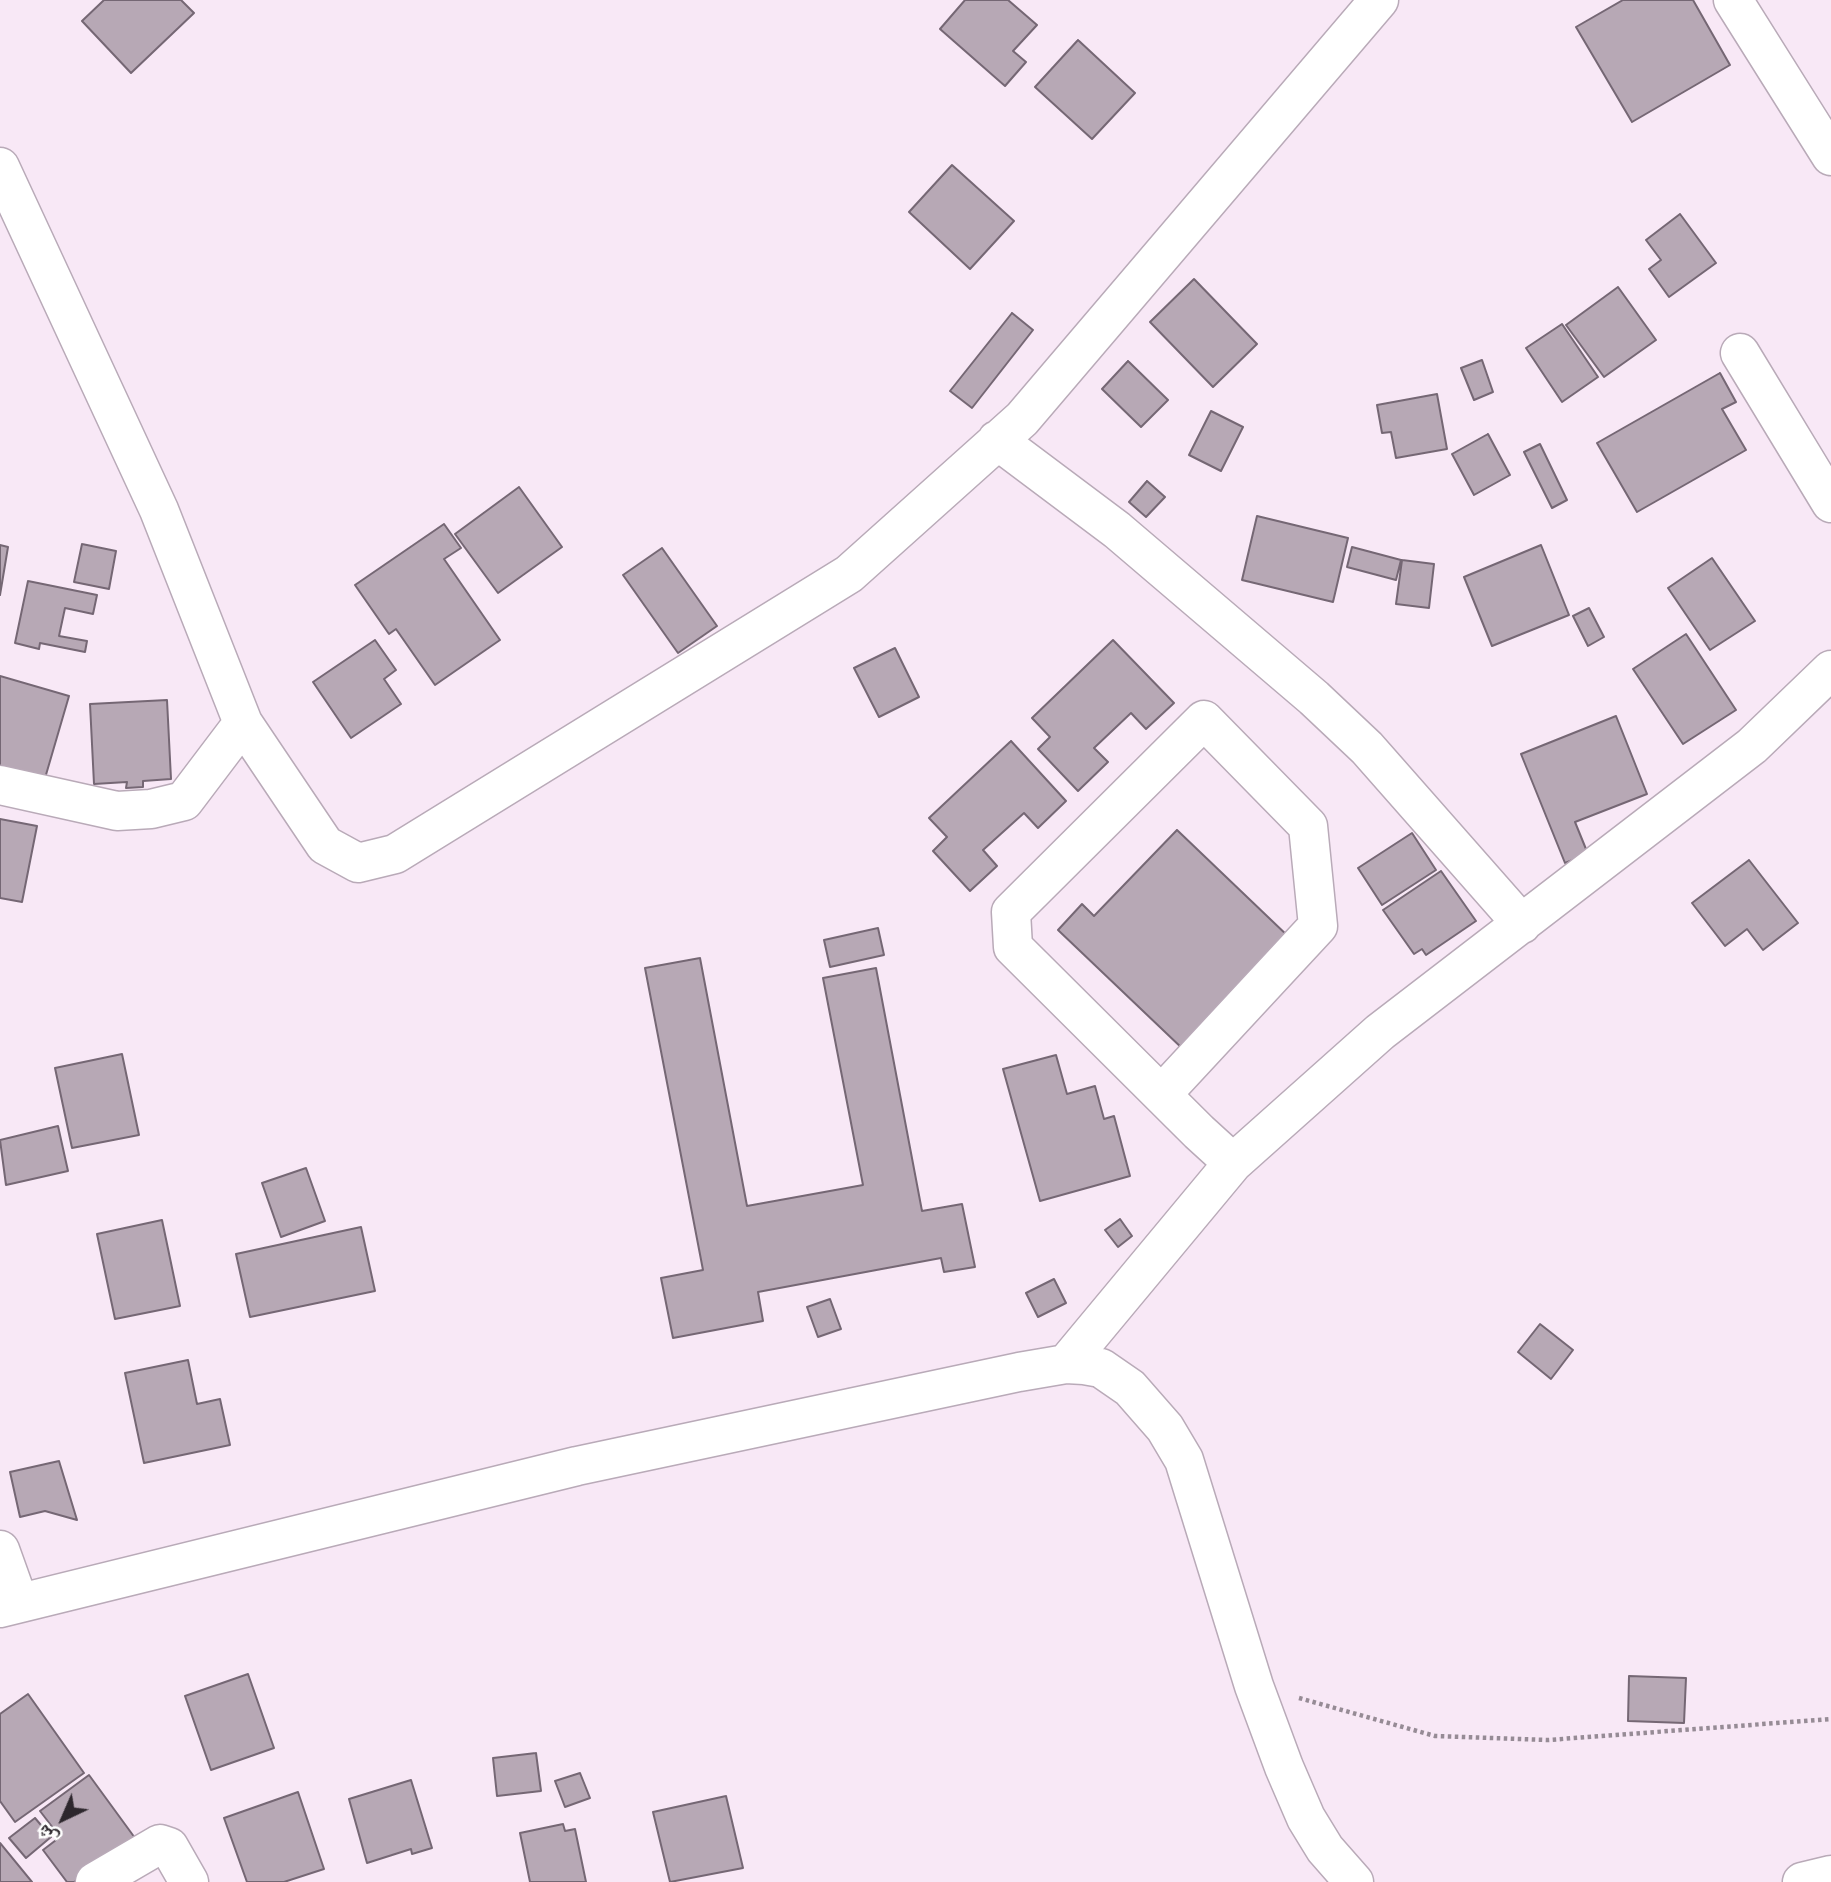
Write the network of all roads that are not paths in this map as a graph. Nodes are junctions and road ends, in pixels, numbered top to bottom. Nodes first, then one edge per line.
1 (1379, 0) edge
2 (1733, 0) edge
3 (1831, 156) edge
4 (0, 167) edge
5 (1740, 352) dead end
6 (997, 440) junction
7 (1831, 503) edge
8 (1831, 670) edge
9 (243, 723) junction
10 (0, 785) edge
11 (1522, 924) junction
12 (1162, 1094) junction
13 (1233, 1163) junction
14 (1066, 1364) junction
15 (0, 1550) edge
16 (9, 1606) edge
17 (1321, 1866) edge
18 (1831, 1875) edge
19 (95, 1882) edge
20 (189, 1882) edge
21 (1354, 1882) edge
22 (1802, 1882) edge

1 - 6 street
2 - 3 street
4 - 9 street
5 - 7 street
6 - 9 street
6 - 11 street
8 - 11 street
9 - 10 street
11 - 13 street
12 - 12 street
12 - 13 street
13 - 14 street
14 - 16 street
14 - 17 street
15 - 16 street
17 - 21 street
18 - 22 street
19 - 20 street

